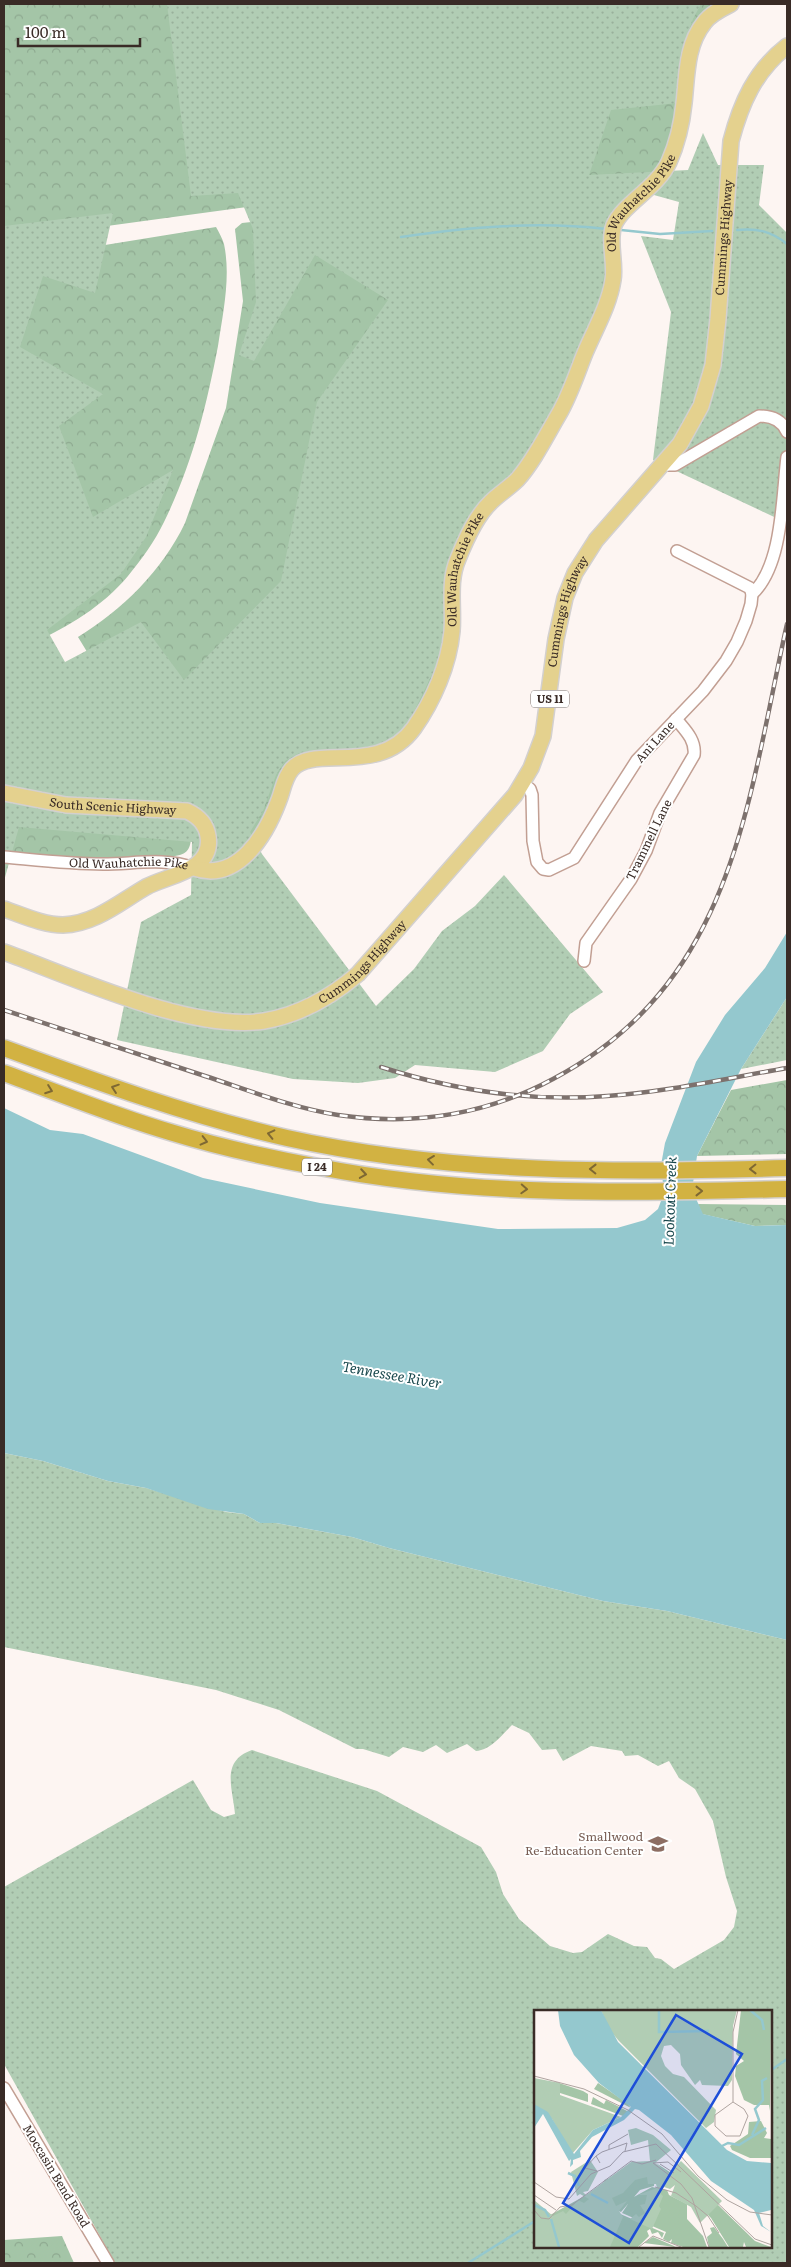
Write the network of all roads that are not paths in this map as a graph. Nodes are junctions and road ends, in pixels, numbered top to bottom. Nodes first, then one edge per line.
1 (731, 4) edge
2 (787, 46) edge
3 (787, 432) edge
4 (787, 457) edge
5 (664, 465) junction
6 (677, 551) dead end
7 (752, 594) junction
8 (676, 719) junction
9 (522, 783) junction
10 (4, 792) edge
11 (4, 858) edge
12 (194, 868) junction
13 (4, 910) edge
14 (4, 952) edge
15 (584, 961) dead end
16 (4, 1048) edge
17 (4, 1073) edge
18 (787, 1168) edge
19 (787, 1189) edge
20 (4, 2088) edge
21 (108, 2263) edge

1 - 12 main road, Old Wauhatchie Pike
2 - 5 main road, Cummings Highway / US 11
3 - 5 street
4 - 7 street
5 - 9 main road, Cummings Highway / US 11
6 - 7 street
7 - 8 street, Ani Lane
8 - 9 street, Ani Lane
8 - 15 street, Trammell Lane
9 - 14 main road, Cummings Highway / US 11
10 - 12 main road, South Scenic Highway
11 - 12 street, Old Wauhatchie Pike
12 - 13 main road
18 -> 16 highway, I 24
17 -> 19 highway, I 24
20 - 21 street, Moccasin Bend Road

